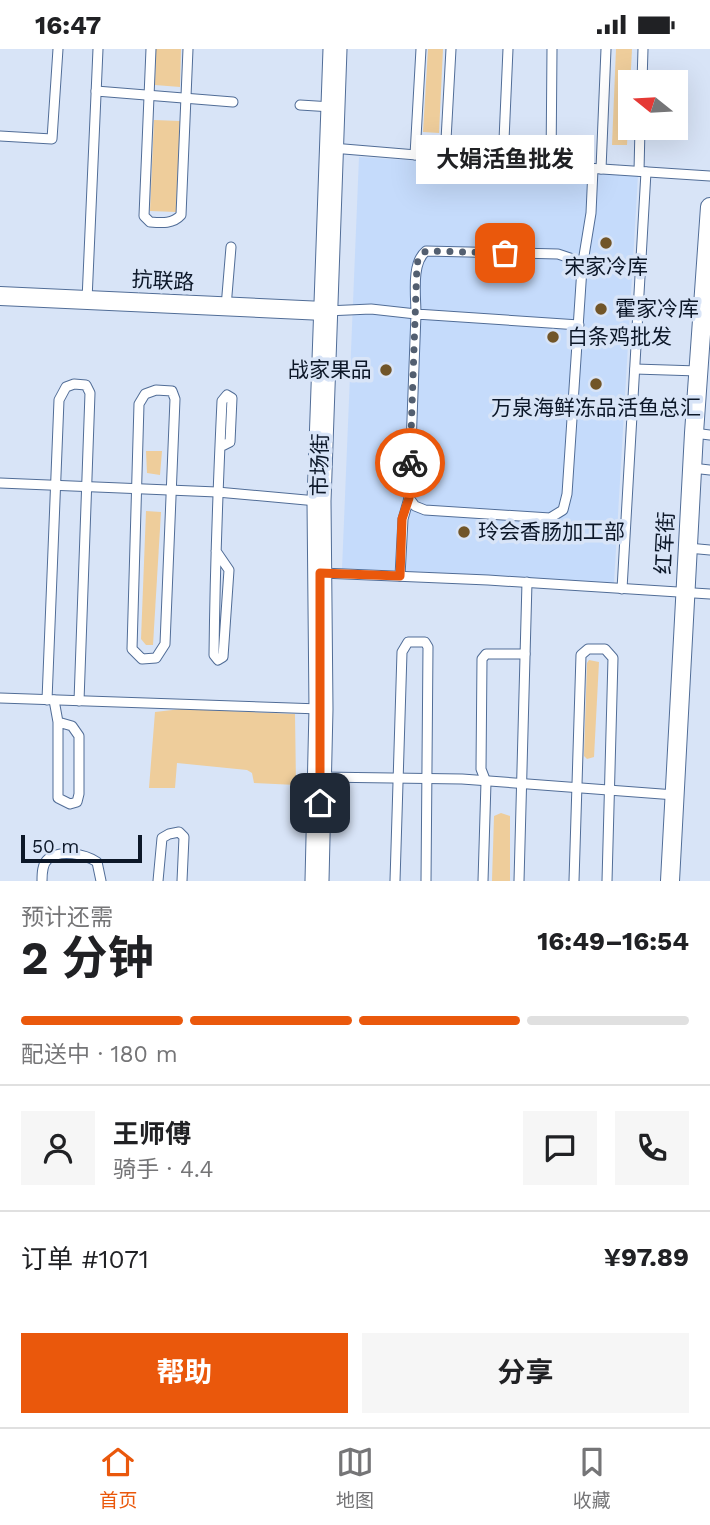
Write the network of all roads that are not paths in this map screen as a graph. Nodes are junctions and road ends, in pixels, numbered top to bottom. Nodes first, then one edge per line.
1 (58, 49) edge
2 (99, 49) edge
3 (151, 49) edge
4 (188, 49) edge
5 (335, 49) edge
6 (421, 49) edge
7 (451, 49) edge
8 (508, 49) edge
9 (552, 49) edge
10 (606, 49) edge
11 (643, 49) edge
12 (642, 70) edge
13 (96, 91) junction
14 (150, 95) junction
15 (186, 98) junction
16 (233, 102) dead end
17 (300, 105) dead end
18 (332, 107) junction
19 (0, 136) edge
20 (641, 140) edge
21 (331, 148) junction
22 (415, 155) junction
23 (445, 158) junction
24 (503, 163) junction
25 (551, 166) junction
26 (597, 169) junction
27 (642, 172) junction
28 (710, 176) edge
29 (710, 207) edge
30 (231, 247) dead end
31 (582, 268) junction
32 (0, 296) edge
33 (87, 300) junction
34 (226, 307) junction
35 (324, 311) junction
36 (416, 314) junction
37 (579, 325) junction
38 (635, 369) junction
39 (698, 371) junction
40 (702, 434) edge
41 (220, 447) junction
42 (701, 469) edge
43 (0, 483) edge
44 (55, 485) junction
45 (85, 487) junction
46 (136, 488) junction
47 (173, 490) junction
48 (218, 492) junction
49 (409, 498) junction
50 (319, 501) junction
51 (688, 548) junction
52 (710, 550) edge
53 (216, 551) junction
54 (320, 573) junction
55 (400, 576) junction
56 (527, 582) junction
57 (622, 589) junction
58 (685, 593) junction
59 (710, 594) edge
60 (525, 655) junction
61 (0, 698) edge
62 (50, 700) junction
63 (79, 701) junction
64 (321, 709) junction
65 (58, 722) junction
66 (321, 777) junction
67 (397, 778) junction
68 (427, 779) junction
69 (486, 782) junction
70 (521, 784) junction
71 (575, 788) junction
72 (609, 790) junction
73 (675, 795) junction
74 (42, 881) edge
75 (101, 881) edge
76 (159, 881) edge
77 (182, 881) edge
78 (317, 881) edge
79 (395, 881) edge
80 (426, 881) edge
81 (482, 881) edge
82 (519, 881) edge
83 (574, 881) edge
84 (607, 881) edge
85 (670, 881) edge

1 - 19 lane
2 - 13 lane
3 - 14 lane
4 - 15 lane
5 - 18 street, 市场街
6 - 22 lane
7 - 23 lane
8 - 24 lane
9 - 25 lane
10 - 26 lane
11 - 12 lane
13 - 14 lane
13 - 33 lane
14 - 15 lane
14 - 15 lane
15 - 16 lane
17 - 18 lane
18 - 21 street, 市场街
20 - 27 lane
21 - 22 lane
21 - 35 street, 市场街
22 - 23 lane
23 - 24 lane
24 - 25 lane
25 - 26 lane
26 - 27 lane
26 - 31 lane
27 - 28 lane
27 - 38 lane
29 - 39 street, 红军街
30 - 34 lane
31 - 36 lane
31 - 37 lane
32 - 33 street, 抗联路
33 - 34 street, 抗联路
34 - 35 street, 抗联路
35 - 36 lane
35 - 50 street, 市场街
36 - 37 lane
36 - 49 lane
37 - 49 lane
38 - 39 lane
38 - 57 lane
39 - 40 street, 红军街
40 - 42 street, 红军街
41 - 41 lane
41 - 48 lane
42 - 51 street, 红军街
43 - 44 lane
44 - 45 lane
44 - 45 lane
44 - 62 lane
45 - 46 lane
45 - 63 lane
46 - 47 lane
46 - 47 lane
46 - 47 lane
47 - 48 lane
48 - 50 lane
48 - 53 lane
49 - 55 lane
50 - 54 street, 市场街
51 - 52 lane
51 - 58 street, 红军街
53 - 53 lane
54 - 55 lane
54 - 64 street, 市场街
55 - 56 lane
56 - 57 lane
56 - 60 lane
57 - 58 lane
58 - 59 lane
58 - 73 street, 红军街
60 - 69 lane
60 - 70 lane
61 - 62 lane
62 - 63 lane
62 - 65 lane
63 - 64 lane
64 - 66 street, 市场街
65 - 65 lane
66 - 67 lane
66 - 78 street, 市场街
67 - 68 lane
67 - 68 lane
67 - 79 lane
68 - 69 lane
68 - 80 lane
69 - 70 lane
69 - 81 lane
70 - 71 lane
70 - 82 lane
71 - 72 lane
71 - 72 lane
71 - 83 lane
72 - 73 lane
72 - 84 lane
73 - 85 street, 红军街
74 - 75 lane
76 - 77 lane

